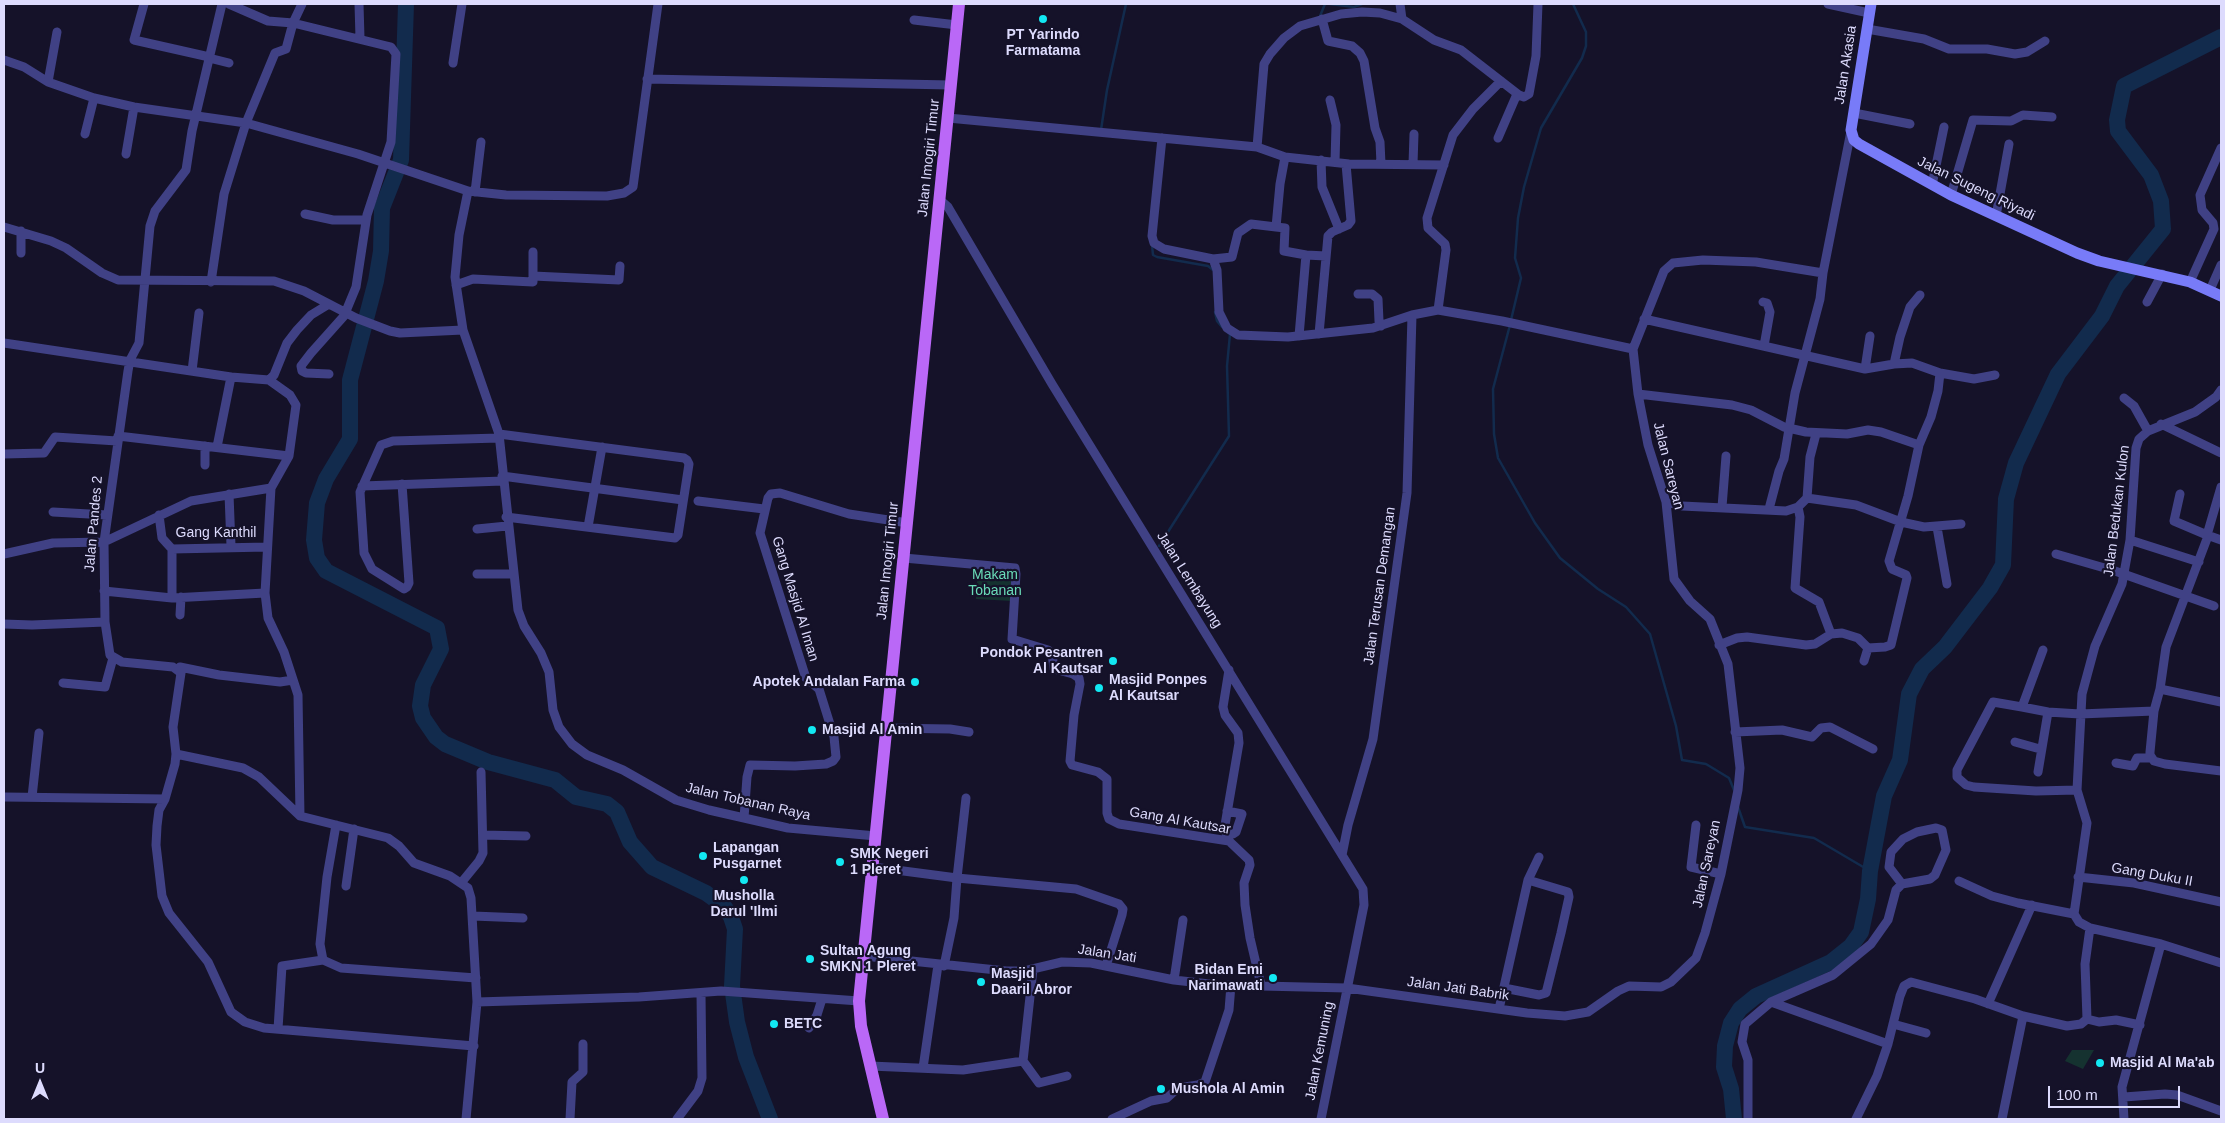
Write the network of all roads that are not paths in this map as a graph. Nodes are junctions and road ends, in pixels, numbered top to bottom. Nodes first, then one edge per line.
1 (144, 4) edge
2 (222, 4) edge
3 (229, 4) edge
4 (302, 4) edge
5 (359, 4) edge
6 (462, 4) edge
7 (658, 4) edge
8 (959, 4) edge
9 (1400, 4) edge
10 (1538, 4) edge
11 (1828, 4) edge
12 (1870, 8) edge
13 (1322, 18) junction
14 (1402, 19) junction
15 (914, 20) dead end
16 (293, 23) junction
17 (957, 25) junction
18 (1866, 29) junction
19 (57, 32) dead end
20 (360, 38) junction
21 (2045, 41) dead end
22 (207, 57) junction
23 (4, 60) edge
24 (229, 63) dead end
25 (453, 63) dead end
26 (647, 79) junction
27 (1501, 81) junction
28 (48, 82) junction
29 (951, 85) junction
30 (1517, 94) junction
31 (94, 98) junction
32 (1330, 100) dead end
33 (134, 107) junction
34 (1854, 113) junction
35 (196, 114) junction
36 (2052, 117) dead end
37 (948, 118) junction
38 (246, 123) junction
39 (1910, 124) dead end
40 (1944, 127) dead end
41 (1851, 130) junction
42 (86, 134) dead end
43 (1414, 134) dead end
44 (1162, 138) junction
45 (1498, 138) dead end
46 (481, 142) dead end
47 (2010, 144) dead end
48 (1258, 147) junction
49 (2221, 148) edge
50 (126, 154) dead end
51 (1285, 157) junction
52 (1321, 160) junction
53 (1335, 162) junction
54 (387, 164) junction
55 (1346, 164) junction
56 (1381, 164) junction
57 (1413, 164) junction
58 (1444, 165) junction
59 (1932, 185) junction
60 (471, 192) junction
61 (1951, 195) junction
62 (940, 200) junction
63 (305, 214) dead end
64 (1996, 216) junction
65 (366, 220) junction
66 (4, 227) edge
67 (1276, 227) junction
68 (1339, 229) junction
69 (21, 231) junction
70 (533, 252) dead end
71 (21, 253) dead end
72 (1306, 255) junction
73 (1326, 256) junction
74 (1213, 259) junction
75 (2221, 265) edge
76 (620, 266) dead end
77 (1822, 273) junction
78 (2161, 274) junction
79 (533, 276) junction
80 (619, 280) junction
81 (145, 281) junction
82 (211, 282) junction
83 (2190, 282) junction
84 (456, 285) junction
85 (618, 290) dead end
86 (2210, 290) junction
87 (1358, 294) dead end
88 (1920, 294) dead end
89 (2221, 296) edge
90 (1763, 302) dead end
91 (2147, 302) dead end
92 (329, 304) junction
93 (1438, 310) junction
94 (199, 313) dead end
95 (346, 313) junction
96 (1412, 315) junction
97 (1644, 319) junction
98 (1381, 326) junction
99 (463, 330) junction
100 (1319, 334) junction
101 (1299, 336) junction
102 (1870, 336) dead end
103 (4, 343) edge
104 (1764, 346) junction
105 (1633, 349) junction
106 (1804, 356) junction
107 (130, 360) junction
108 (1894, 364) junction
109 (1865, 369) junction
110 (192, 370) junction
111 (1940, 373) junction
112 (329, 374) dead end
113 (1995, 375) dead end
114 (231, 377) junction
115 (269, 380) junction
116 (2221, 390) edge
117 (1638, 394) junction
118 (2124, 398) dead end
119 (2161, 424) junction
120 (1789, 428) junction
121 (2148, 430) junction
122 (1816, 434) junction
123 (499, 436) junction
124 (117, 439) junction
125 (1919, 445) junction
126 (205, 446) junction
127 (217, 447) junction
128 (602, 447) junction
129 (2221, 453) edge
130 (4, 454) edge
131 (288, 456) junction
132 (1726, 456) dead end
133 (205, 465) dead end
134 (502, 478) junction
135 (402, 484) junction
136 (362, 486) junction
137 (2221, 486) edge
138 (271, 488) junction
139 (594, 488) junction
140 (229, 494) junction
141 (2180, 494) dead end
142 (1807, 498) junction
143 (683, 500) junction
144 (698, 501) dead end
145 (1666, 502) junction
146 (1722, 506) junction
147 (1798, 507) junction
148 (764, 509) junction
149 (1769, 509) junction
150 (52, 512) dead end
151 (107, 514) junction
152 (159, 515) junction
153 (507, 522) junction
154 (1901, 522) junction
155 (908, 523) junction
156 (1961, 524) dead end
157 (588, 527) junction
158 (1937, 527) junction
159 (477, 529) dead end
160 (2208, 536) junction
161 (2130, 540) junction
162 (2221, 540) edge
163 (104, 542) junction
164 (231, 546) junction
165 (267, 547) junction
166 (172, 549) junction
167 (4, 554) edge
168 (2056, 554) dead end
169 (904, 558) junction
170 (2199, 562) junction
171 (477, 574) dead end
172 (514, 574) junction
173 (2124, 576) junction
174 (1947, 584) dead end
175 (104, 591) junction
176 (260, 594) junction
177 (2186, 596) junction
178 (177, 598) junction
179 (2214, 606) dead end
180 (180, 615) dead end
181 (105, 622) junction
182 (4, 624) edge
183 (1831, 634) junction
184 (1719, 646) junction
185 (1868, 648) junction
186 (2043, 650) dead end
187 (113, 658) junction
188 (1864, 661) dead end
189 (178, 666) junction
190 (1229, 670) junction
191 (289, 681) junction
192 (63, 684) dead end
193 (2160, 689) junction
194 (2220, 700) edge
195 (2022, 707) junction
196 (2154, 711) junction
197 (2048, 712) junction
198 (2080, 714) junction
199 (886, 728) junction
200 (969, 732) dead end
201 (1735, 732) junction
202 (38, 733) dead end
203 (2015, 742) dead end
204 (1873, 749) dead end
205 (2040, 749) junction
206 (176, 754) junction
207 (2152, 758) junction
208 (2116, 763) dead end
209 (2221, 771) edge
210 (481, 772) dead end
211 (2038, 772) dead end
212 (2077, 790) junction
213 (4, 797) edge
214 (32, 797) junction
215 (966, 798) dead end
216 (165, 799) junction
217 (1227, 811) dead end
218 (300, 816) junction
219 (744, 818) junction
220 (336, 825) junction
221 (1696, 825) dead end
222 (354, 829) junction
223 (483, 835) junction
224 (526, 836) dead end
225 (876, 836) junction
226 (1342, 855) junction
227 (1539, 857) dead end
228 (873, 867) junction
229 (1721, 874) junction
230 (2078, 877) junction
231 (958, 878) junction
232 (1528, 880) junction
233 (1960, 881) dead end
234 (461, 883) junction
235 (1902, 884) junction
236 (346, 886) dead end
237 (2221, 902) edge
238 (2032, 905) junction
239 (2074, 914) junction
240 (473, 916) junction
241 (523, 918) dead end
242 (1183, 920) dead end
243 (2090, 928) junction
244 (2161, 944) junction
245 (864, 956) junction
246 (323, 960) junction
247 (2221, 963) edge
248 (941, 965) junction
249 (1106, 966) junction
250 (1033, 969) junction
251 (476, 978) junction
252 (1174, 980) junction
253 (1230, 985) junction
254 (1261, 985) junction
255 (1347, 988) junction
256 (1504, 988) junction
257 (701, 993) junction
258 (822, 999) junction
259 (860, 1001) junction
260 (477, 1002) junction
261 (1771, 1002) junction
262 (1988, 1004) junction
263 (1499, 1009) junction
264 (1565, 1016) joint
265 (2023, 1016) junction
266 (2087, 1019) junction
267 (1893, 1024) junction
268 (2140, 1025) junction
269 (809, 1028) dead end
270 (278, 1029) junction
271 (1926, 1033) dead end
272 (583, 1044) dead end
273 (1888, 1044) junction
274 (474, 1046) junction
275 (1024, 1061) junction
276 (870, 1066) junction
277 (922, 1068) junction
278 (1068, 1076) dead end
279 (2124, 1097) junction
280 (2221, 1112) edge
281 (466, 1119) edge
282 (570, 1119) edge
283 (676, 1119) edge
284 (883, 1119) edge
285 (1112, 1119) edge
286 (1321, 1119) edge
287 (1748, 1119) edge
288 (1856, 1119) edge
289 (2002, 1119) edge
290 (2124, 1119) edge

1 - 22 street
2 - 22 street, Jalan Pandes 2
3 - 16 street
4 - 16 street
5 - 20 street
6 - 25 street
7 - 26 street
8 - 17 main road, Jalan Imogiri Timur
9 - 14 street
10 - 30 street
11 - 12 street
12 - 18 street, Jalan Akasia
13 - 14 street
13 - 48 street
13 - 56 street
14 - 27 street
15 - 17 street
16 - 20 street
16 - 38 street
17 - 29 main road, Jalan Imogiri Timur
18 - 21 street
18 - 34 street, Jalan Akasia
19 - 28 street
20 - 54 street
22 - 24 street
22 - 35 street, Jalan Pandes 2
23 - 28 street
26 - 29 street
26 - 60 street
27 - 30 street
27 - 58 street
28 - 31 street
29 - 37 main road, Jalan Imogiri Timur
30 - 45 street
31 - 33 street
31 - 42 street
32 - 53 street
33 - 35 street
33 - 50 street
34 - 39 street
34 - 41 street, Jalan Akasia
35 - 38 street
35 - 81 street, Jalan Pandes 2
36 - 61 street
37 - 44 street
37 - 62 main road, Jalan Imogiri Timur
38 - 54 street
38 - 82 street
40 - 59 street
41 - 59 street, Jalan Sugeng Riyadi
41 - 77 street
43 - 57 street
44 - 48 street
44 - 74 street
46 - 60 street, Jalan Tobanan Raya
47 - 64 street
48 - 51 street
49 - 83 street
51 - 52 street
51 - 67 street
52 - 53 street
52 - 68 street
53 - 55 street
54 - 60 street
54 - 65 street
55 - 56 street
55 - 68 street
56 - 57 street
57 - 58 street
58 - 93 street
59 - 61 street, Jalan Sugeng Riyadi
60 - 84 street, Jalan Tobanan Raya
61 - 64 street, Jalan Sugeng Riyadi
62 - 155 main road, Jalan Imogiri Timur
62 - 190 street, Jalan Lembayung
63 - 65 street
64 - 78 street, Jalan Sugeng Riyadi
65 - 95 street
66 - 69 street
67 - 72 street
67 - 74 street
68 - 73 street
69 - 71 street
69 - 81 street
70 - 79 street
72 - 73 street
72 - 101 street
73 - 100 street
74 - 101 street
75 - 86 street
76 - 80 street
77 - 97 street, Jalan Sareyan
77 - 106 street
78 - 83 street, Jalan Sugeng Riyadi
78 - 91 street
79 - 80 street
79 - 84 street
80 - 85 street
81 - 82 street
81 - 107 street, Jalan Pandes 2
82 - 92 street
83 - 86 street, Jalan Sugeng Riyadi
84 - 99 street, Jalan Tobanan Raya
86 - 89 street, Jalan Sugeng Riyadi
87 - 98 street
88 - 108 street
90 - 104 street
92 - 95 street
92 - 115 street
93 - 96 street
93 - 105 street
94 - 110 street
95 - 99 street
95 - 112 street
96 - 98 street
96 - 226 street, Jalan Terusan Demangan
97 - 104 street
97 - 105 street, Jalan Sareyan
98 - 100 street
99 - 123 street, Jalan Tobanan Raya
100 - 101 street
102 - 109 street
103 - 107 street
104 - 106 street
105 - 117 street, Jalan Sareyan
106 - 109 street
106 - 120 street
107 - 110 street
107 - 124 street, Jalan Pandes 2
108 - 109 street
108 - 111 street
110 - 114 street
111 - 113 street
111 - 125 street
114 - 115 street
114 - 127 street
115 - 131 street
116 - 119 street
117 - 120 street
117 - 145 street, Jalan Sareyan
118 - 121 street
119 - 121 street
119 - 129 street
120 - 122 street
120 - 149 street
121 - 161 street, Jalan Bedukan Kulon
122 - 125 street
122 - 142 street
123 - 128 street
123 - 134 street, Jalan Tobanan Raya
123 - 136 street
124 - 126 street
124 - 130 street
124 - 151 street, Jalan Pandes 2
125 - 154 street
126 - 127 street
126 - 133 street
127 - 131 street
128 - 139 street
128 - 143 street
131 - 138 street
132 - 146 street
134 - 135 street
134 - 139 street
134 - 153 street, Jalan Tobanan Raya
135 - 136 street
135 - 136 street
137 - 160 street
138 - 140 street
138 - 165 street
139 - 143 street
139 - 157 street
140 - 152 street
140 - 164 street
141 - 160 street
142 - 147 street
142 - 154 street
143 - 157 street
144 - 148 street
145 - 146 street
145 - 184 street, Jalan Sareyan
146 - 149 street
147 - 149 street
147 - 183 street
148 - 155 street
148 - 219 street, Gang Masjid Al Iman
150 - 151 street
151 - 163 street, Jalan Pandes 2
152 - 163 street
152 - 166 street, Gang Kanthil
153 - 157 street
153 - 159 street
153 - 172 street, Jalan Tobanan Raya
154 - 158 street
154 - 185 street
155 - 169 main road, Jalan Imogiri Timur
156 - 158 street
158 - 174 street
160 - 162 street
160 - 170 street
161 - 170 street
161 - 173 street, Jalan Bedukan Kulon
163 - 167 street
163 - 175 street, Jalan Pandes 2
164 - 165 street, Gang Kanthil
164 - 166 street, Gang Kanthil
165 - 176 street
166 - 178 street
168 - 173 street
169 - 199 main road, Jalan Imogiri Timur
169 - 254 street, Gang Al Kautsar
170 - 177 street
171 - 172 street
172 - 219 street, Jalan Tobanan Raya
173 - 177 street
173 - 198 street, Jalan Bedukan Kulon
175 - 178 street
175 - 181 street, Jalan Pandes 2
176 - 178 street
176 - 191 street
177 - 179 street
177 - 193 street
178 - 180 street
181 - 182 street
181 - 187 street, Jalan Pandes 2
183 - 184 street
183 - 185 street
184 - 201 street, Jalan Sareyan
185 - 188 street
186 - 195 street
187 - 189 street
187 - 192 street
189 - 191 street
189 - 206 street
190 - 217 street
190 - 226 street, Jalan Lembayung
191 - 218 street
193 - 194 street
193 - 196 street
195 - 197 street
195 - 212 street
196 - 198 street
196 - 207 street
197 - 198 street
197 - 205 street
198 - 212 street, Jalan Bedukan Kulon
199 - 200 street
199 - 225 main road, Jalan Imogiri Timur
201 - 204 street
201 - 229 street, Jalan Sareyan
202 - 214 street
203 - 205 street
205 - 211 street
206 - 216 street
206 - 218 street
207 - 208 street
207 - 209 street
210 - 223 street
212 - 230 street, Jalan Bedukan Kulon
213 - 214 street
214 - 216 street
215 - 231 street
216 - 270 street
218 - 220 street
219 - 225 street, Jalan Tobanan Raya
220 - 222 street
220 - 246 street
221 - 229 street
222 - 234 street
222 - 236 street
223 - 224 street
223 - 234 street
225 - 228 main road, Jalan Imogiri Timur
226 - 255 street, Jalan Lembayung
227 - 232 street
228 - 231 street
228 - 245 main road, Jalan Imogiri Timur
229 - 264 street, Jalan Sareyan
230 - 237 street, Gang Duku II
230 - 239 street, Jalan Bedukan Kulon
231 - 248 street
231 - 249 street
232 - 256 street
232 - 256 street
233 - 238 street
234 - 240 street
235 - 235 street
235 - 261 street
238 - 239 street
238 - 262 street
239 - 243 street
240 - 241 street
240 - 251 street
242 - 252 street
243 - 244 street
243 - 266 street
244 - 247 street
244 - 268 street
245 - 248 street, Jalan Jati
245 - 259 main road, Jalan Imogiri Timur
246 - 251 street
246 - 270 street
248 - 250 street, Jalan Jati
248 - 277 street
249 - 250 street, Jalan Jati
249 - 252 street, Jalan Jati
250 - 275 street
251 - 260 street
252 - 253 street, Jalan Jati
253 - 254 street, Jalan Jati
253 - 285 street
254 - 255 street, Jalan Jati
255 - 263 street, Jalan Jati Babrik
255 - 286 street, Jalan Kemuning
256 - 263 street
257 - 258 street
257 - 260 street
257 - 283 street
258 - 259 street
258 - 269 street
259 - 276 main road, Jalan Imogiri Timur
260 - 274 street
261 - 273 street
261 - 287 street
262 - 265 street
262 - 267 street
263 - 264 street, Jalan Jati Babrik
265 - 266 street
265 - 289 street
266 - 268 street
267 - 271 street
267 - 273 street
268 - 279 street
270 - 274 street
272 - 282 street
273 - 288 street
274 - 281 street
275 - 277 street
275 - 278 street
276 - 277 street
276 - 284 main road, Jalan Imogiri Timur
279 - 280 street
279 - 290 street

